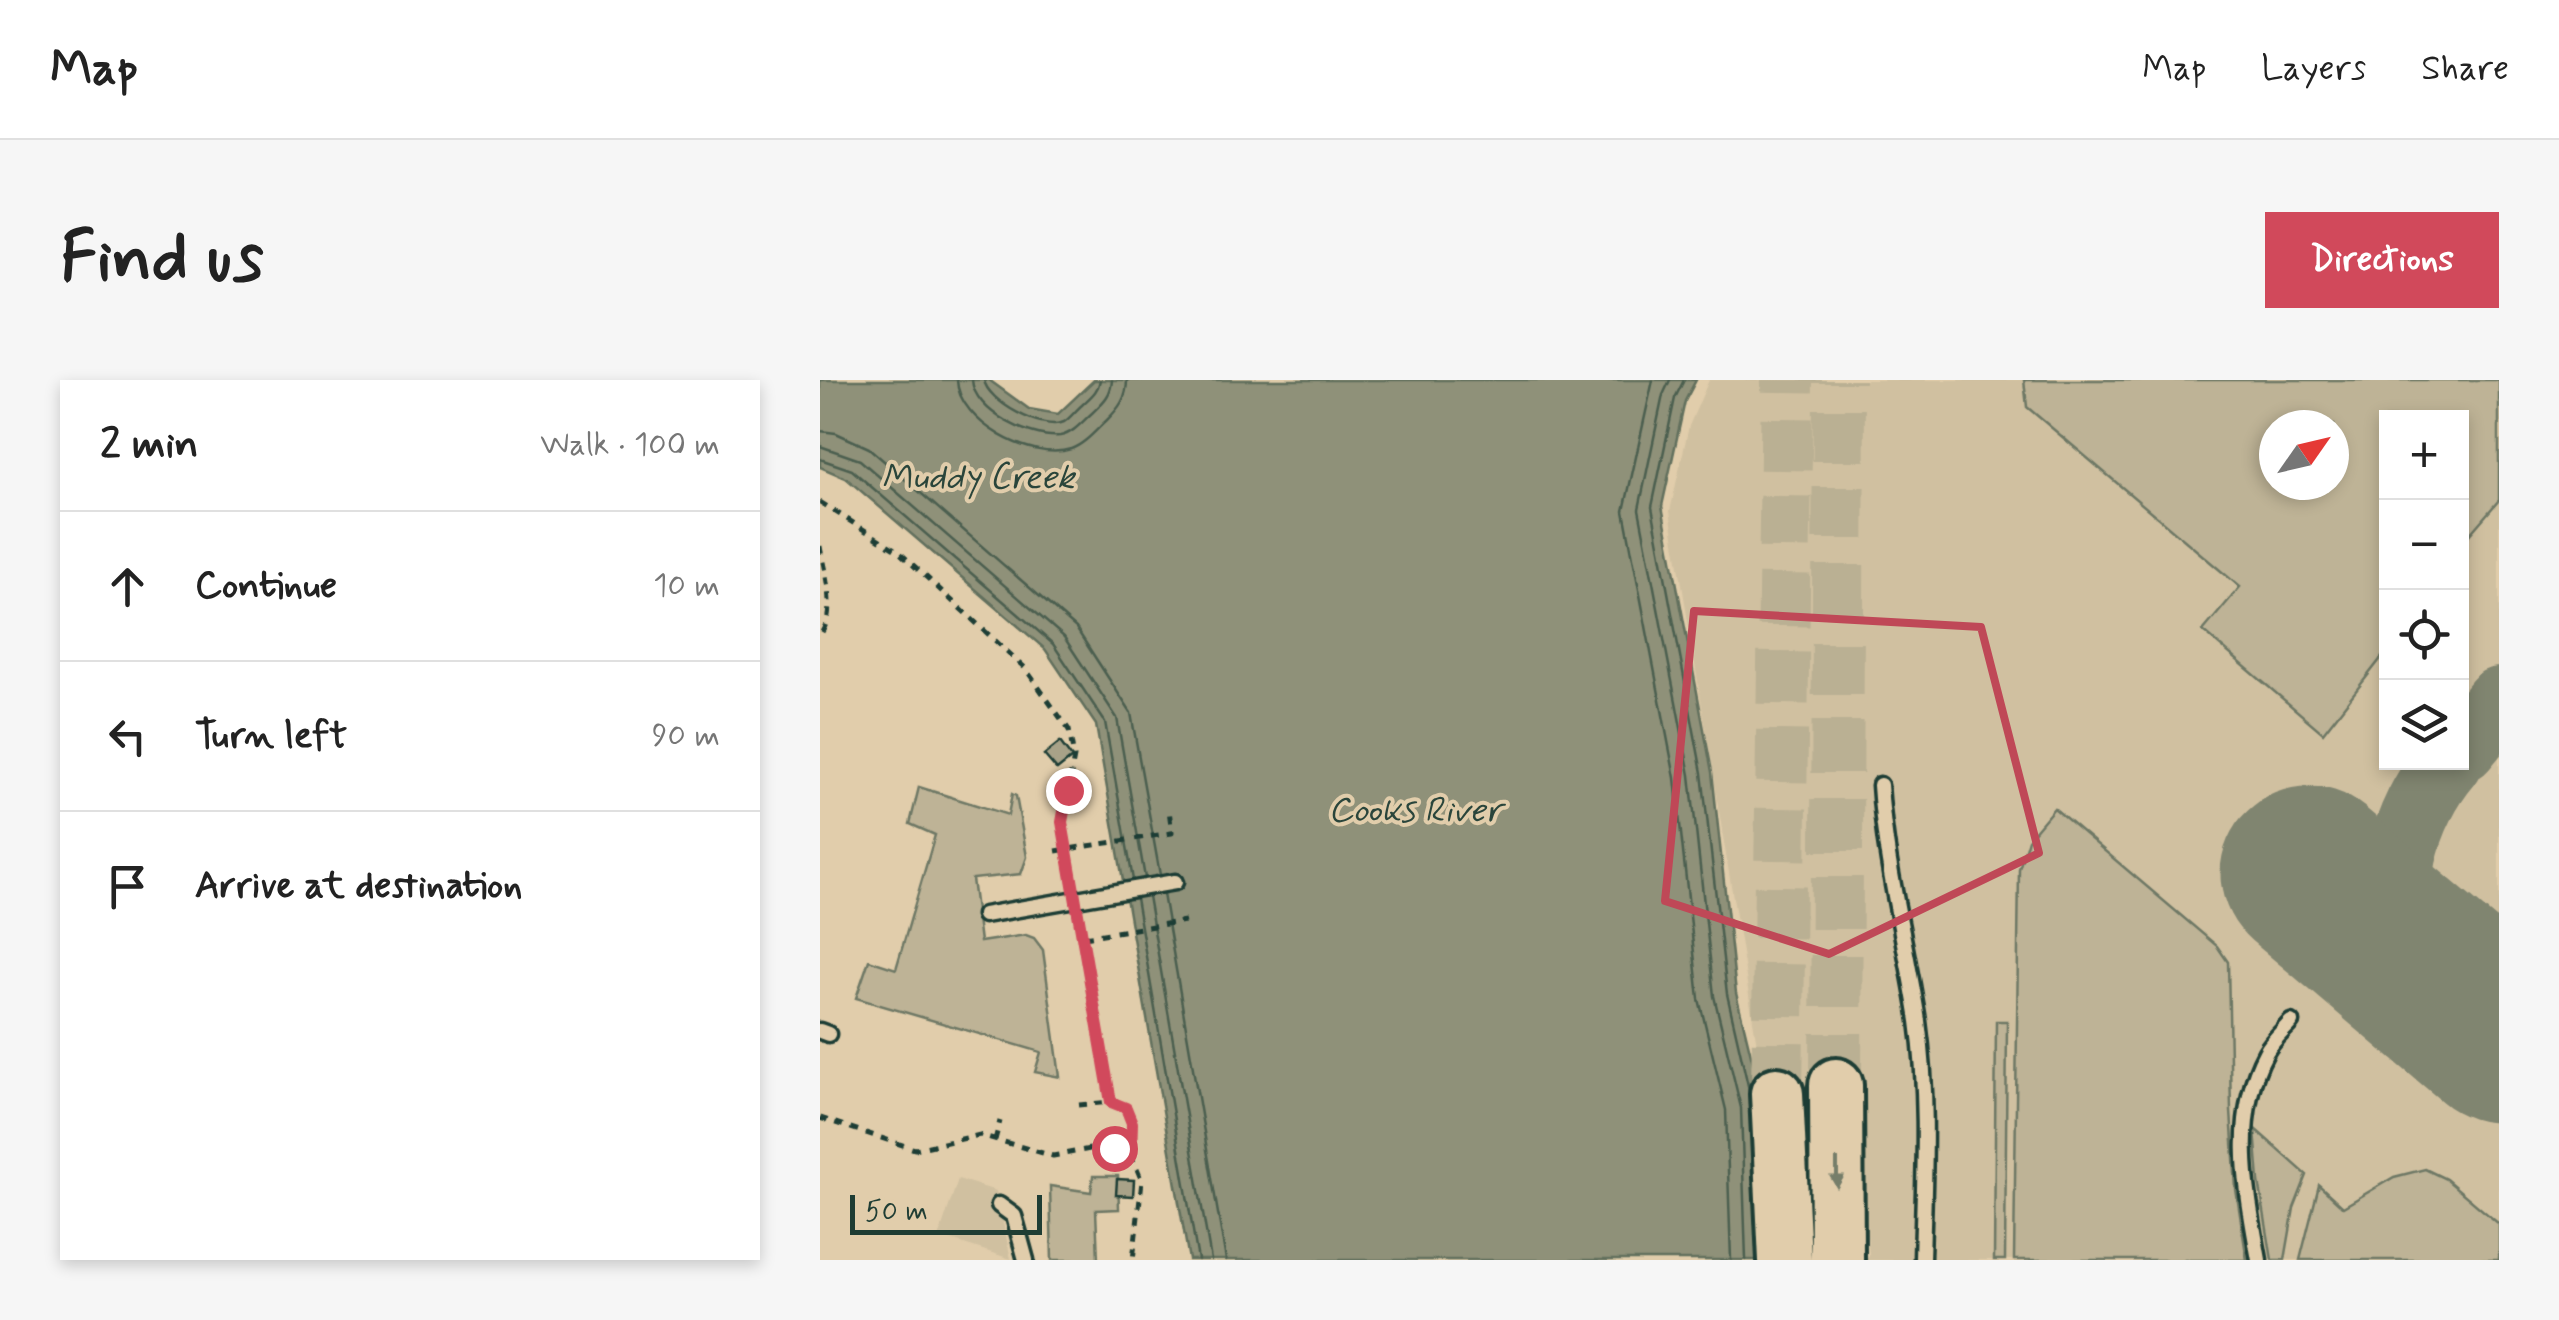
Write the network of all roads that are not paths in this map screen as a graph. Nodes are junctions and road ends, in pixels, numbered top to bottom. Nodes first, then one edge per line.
1 (1880, 785) dead end
2 (1175, 882) dead end
3 (984, 915) dead end
4 (2291, 1022) dead end
5 (1836, 1085) tunnel mouth
6 (1777, 1094) tunnel mouth
7 (999, 1204) dead end
8 (1026, 1260) edge
9 (1785, 1260) edge
10 (1837, 1260) edge
11 (1922, 1260) edge
12 (2259, 1260) edge

1 - 11 lane
2 - 3 lane
4 - 12 lane
5 -> 10 highway
6 - 9 highway
7 - 8 lane

